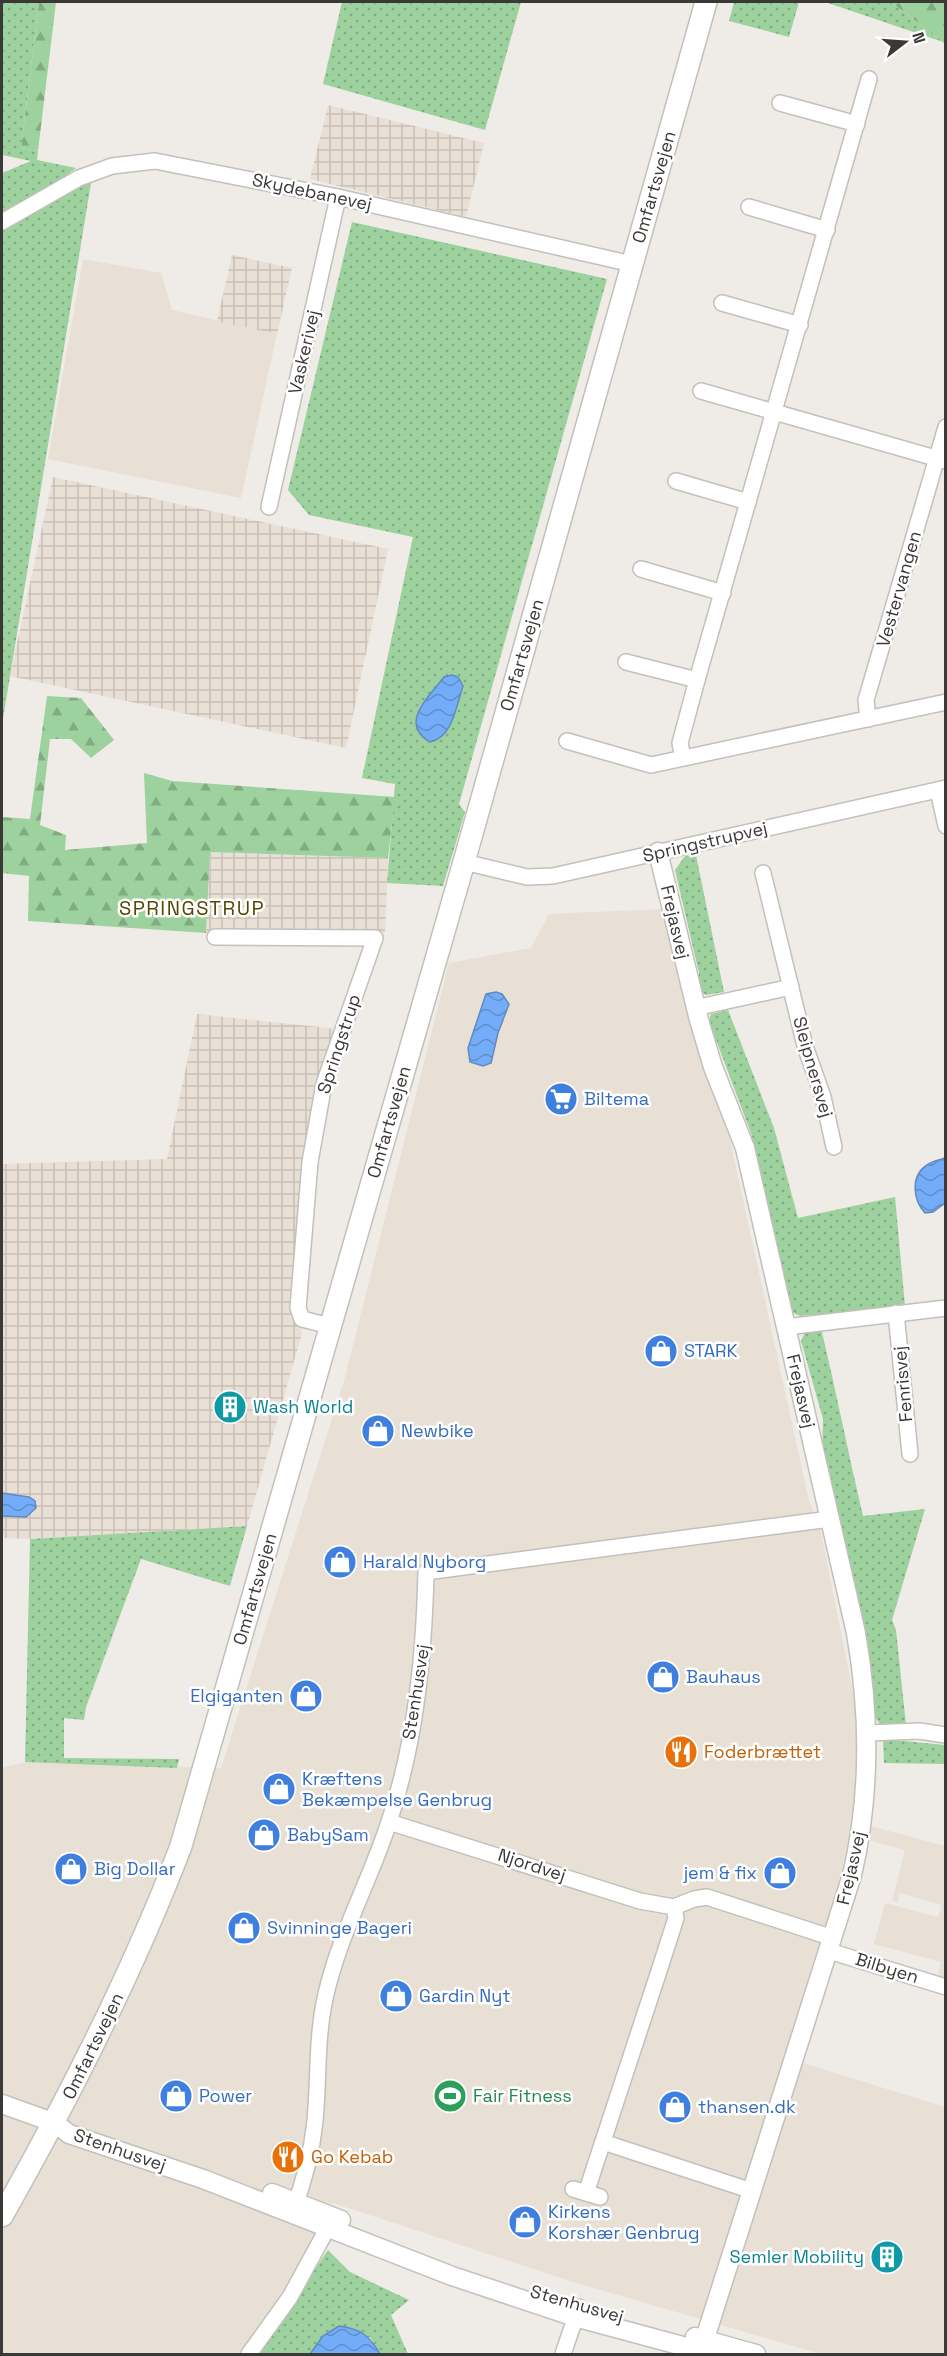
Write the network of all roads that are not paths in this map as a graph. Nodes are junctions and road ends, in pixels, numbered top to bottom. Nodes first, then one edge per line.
1 (706, 2) edge
2 (869, 79) dead end
3 (780, 103) dead end
4 (857, 124) junction
5 (338, 197) junction
6 (749, 207) dead end
7 (2, 222) edge
8 (827, 230) junction
9 (632, 264) junction
10 (722, 303) dead end
11 (800, 325) junction
12 (701, 391) dead end
13 (775, 412) junction
14 (945, 427) edge
15 (941, 460) edge
16 (676, 481) dead end
17 (748, 502) junction
18 (269, 507) dead end
19 (641, 569) dead end
20 (723, 592) junction
21 (626, 662) dead end
22 (697, 680) junction
23 (945, 702) edge
24 (868, 719) junction
25 (567, 741) dead end
26 (683, 758) junction
27 (941, 789) edge
28 (945, 826) edge
29 (658, 852) junction
30 (464, 862) junction
31 (763, 873) dead end
32 (215, 937) dead end
33 (791, 987) junction
34 (695, 1008) junction
35 (834, 1147) dead end
36 (945, 1308) edge
37 (896, 1313) junction
38 (330, 1326) junction
39 (786, 1327) junction
40 (909, 1454) dead end
41 (830, 1518) junction
42 (868, 1733) junction
43 (945, 1735) edge
44 (389, 1822) junction
45 (674, 1907) junction
46 (831, 1944) junction
47 (945, 1987) edge
48 (2, 2104) edge
49 (55, 2123) junction
50 (603, 2142) junction
51 (752, 2191) junction
52 (586, 2193) dead end
53 (294, 2208) junction
54 (2, 2216) edge
55 (331, 2223) junction
56 (577, 2312) junction
57 (706, 2348) edge
58 (249, 2355) edge
59 (563, 2355) edge
60 (756, 2355) edge

1 - 9 main road, Omfartsvejen
2 - 4 street
3 - 4 street
4 - 8 street
5 - 7 street, Skydebanevej
5 - 9 street, Skydebanevej
5 - 18 street, Vaskerivej
6 - 8 street
8 - 11 street
9 - 30 main road, Omfartsvejen
10 - 11 street
11 - 13 street
12 - 13 street
13 - 15 street
13 - 17 street
14 - 15 street, Vestervangen
15 - 24 street, Vestervangen
16 - 17 street
17 - 20 street
19 - 20 street
20 - 22 street
21 - 22 street
22 - 26 street
23 - 24 street
24 - 26 street
25 - 26 street
27 - 28 street
27 - 29 street, Springstrupvej
29 - 30 street, Springstrupvej
29 - 34 street, Frejasvej
30 - 38 main road, Omfartsvejen
31 - 33 street, Sleipnersvej
32 - 38 street, Springstrup
33 - 34 street
33 - 35 street, Sleipnersvej
34 - 39 street, Frejasvej
36 - 37 street
37 - 39 street
37 - 40 street, Fenrisvej
38 - 49 main road, Omfartsvejen
39 - 41 street, Frejasvej
41 - 42 street, Frejasvej
41 - 44 street, Stenhusvej
42 - 43 street
42 - 46 street, Frejasvej
44 - 45 street, Njordvej
44 - 53 street, Stenhusvej
45 - 46 street
45 - 50 street
46 - 47 street, Bilbyen
46 - 51 street, Frejasvej
48 - 49 street, Stenhusvej
49 - 53 street, Stenhusvej
49 - 54 main road, Omfartsvejen
50 - 51 street
50 - 52 street
51 - 57 street, Frejasvej
53 - 55 street, Stenhusvej
55 - 56 street, Stenhusvej
55 - 58 street
56 - 57 street, Stenhusvej
56 - 59 street
57 - 60 street, Stenhusvej

